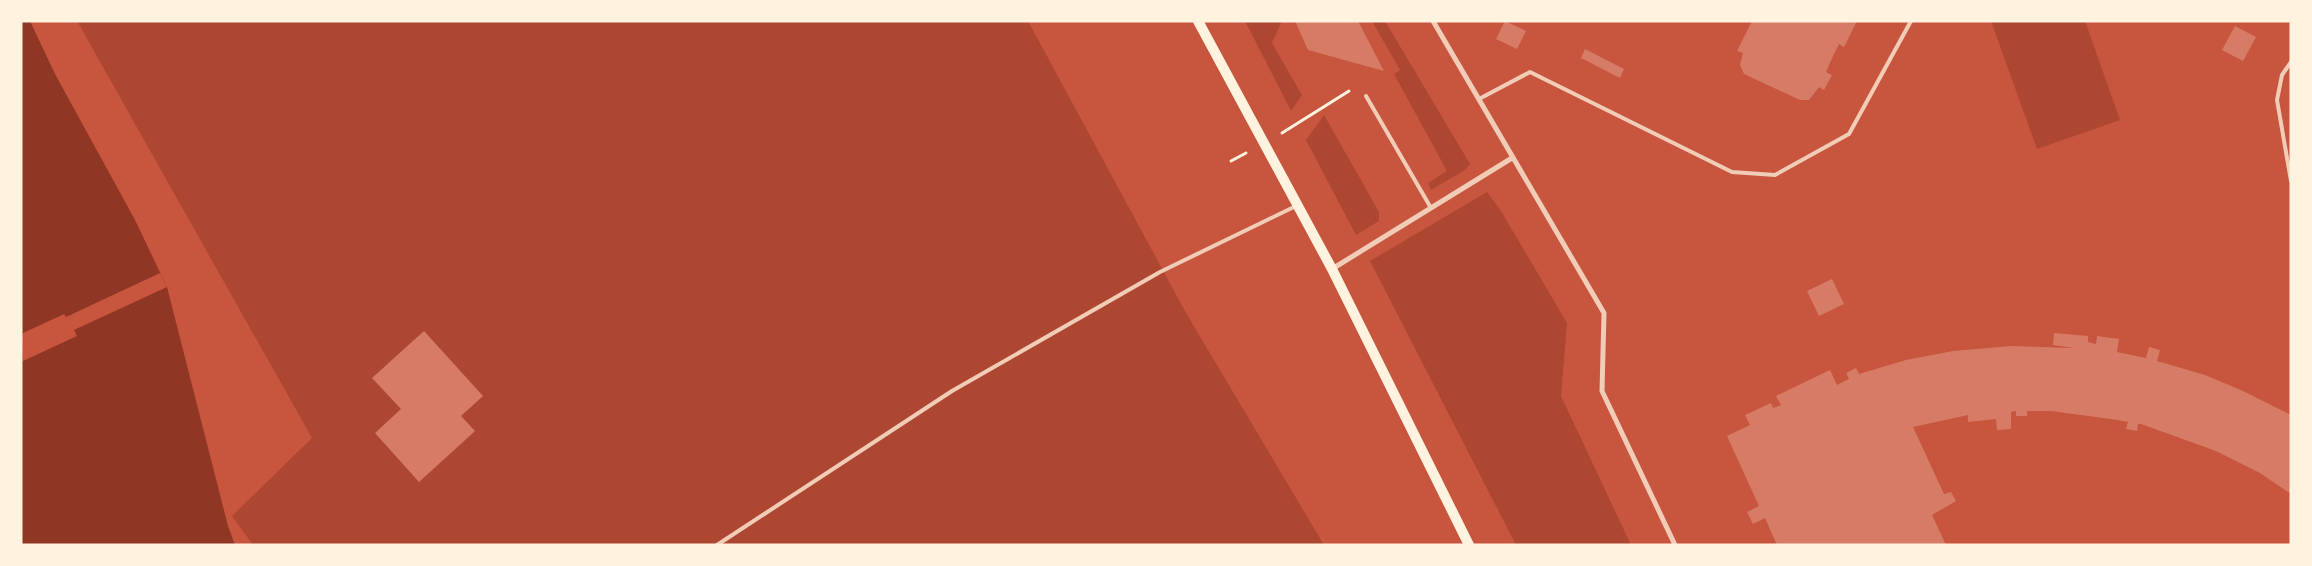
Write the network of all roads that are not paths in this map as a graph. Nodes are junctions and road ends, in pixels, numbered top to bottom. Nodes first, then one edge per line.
1 (1198, 21) edge
2 (1433, 21) edge
3 (1911, 21) edge
4 (2291, 62) edge
5 (1366, 96) road end
6 (1479, 99) junction
7 (1512, 158) junction
8 (2291, 181) edge
9 (1298, 205) junction
10 (1431, 208) junction
11 (1332, 269) junction
12 (717, 545) edge
13 (1470, 545) edge
14 (1675, 545) edge

1 - 9 main road
2 - 6 street
3 - 6 lane
4 - 8 lane
5 - 10 lane
6 - 7 street
7 - 10 street
7 - 14 street
9 - 11 main road
9 - 12 lane
10 - 11 street
11 - 13 main road

